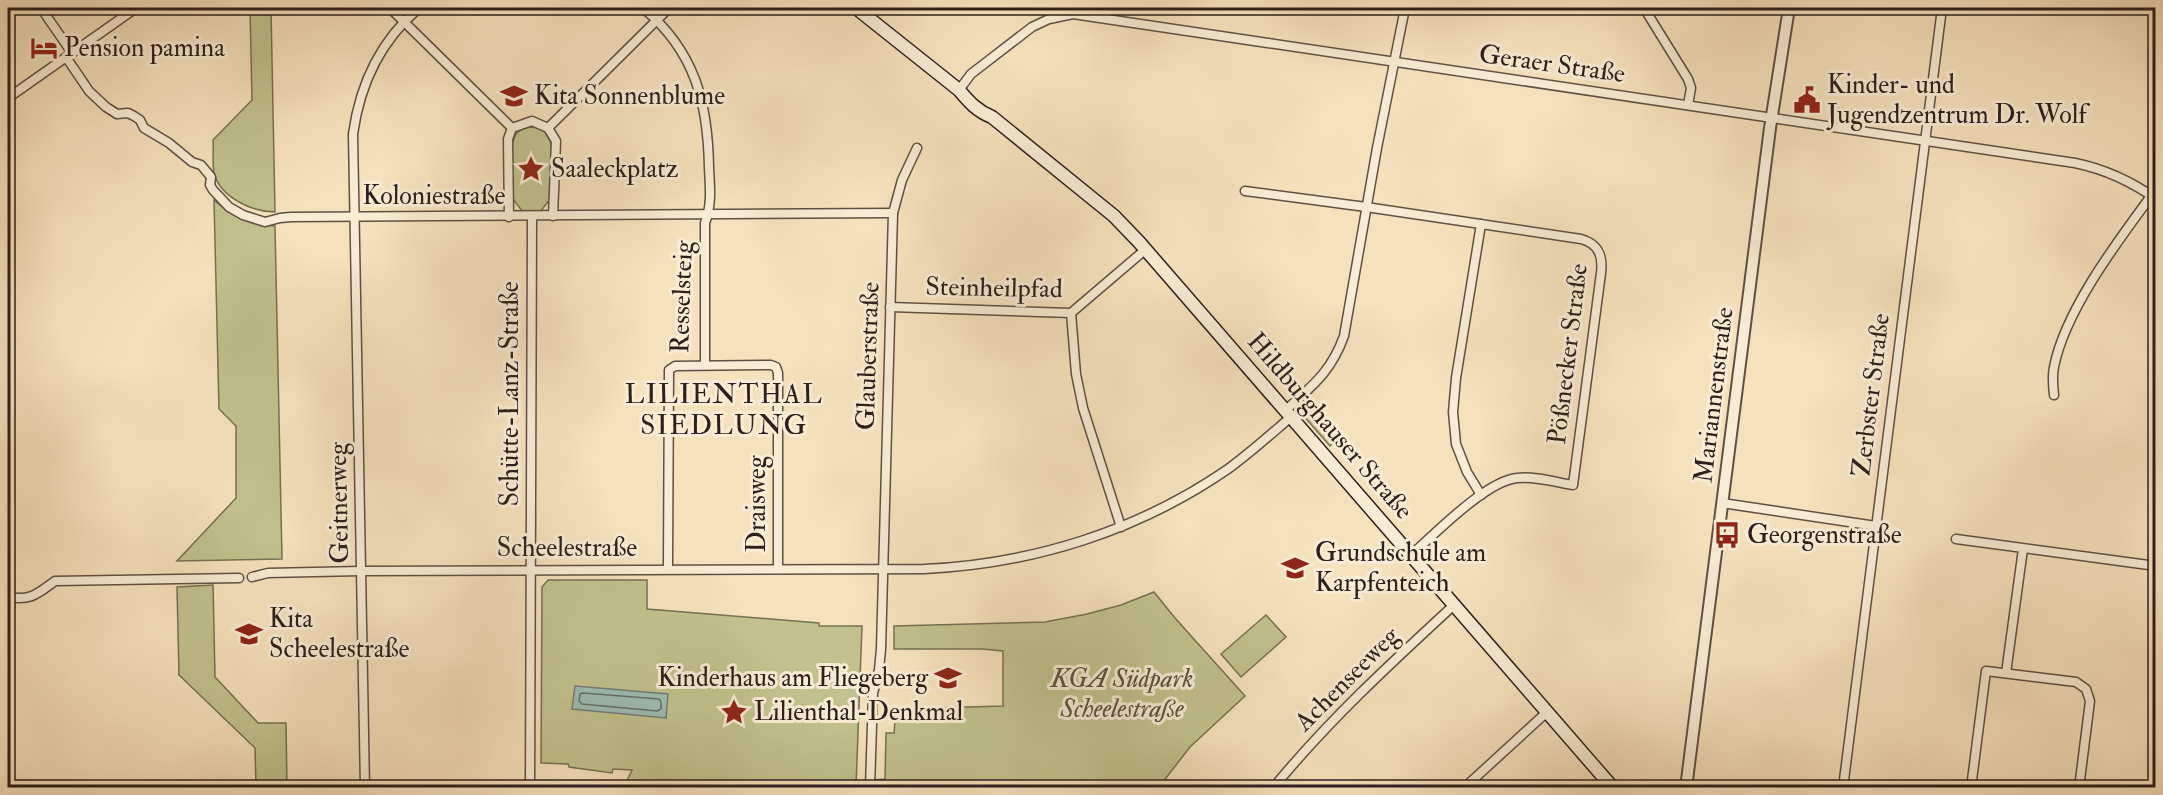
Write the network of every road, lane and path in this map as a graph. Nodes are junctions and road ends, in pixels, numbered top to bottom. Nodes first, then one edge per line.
1 (40, 8) edge
2 (136, 8) edge
3 (390, 8) edge
4 (419, 8) edge
5 (643, 8) edge
6 (669, 8) edge
7 (855, 8) edge
8 (1107, 8) edge
9 (1405, 8) edge
10 (1644, 8) edge
11 (1789, 8) edge
12 (1942, 8) edge
13 (1105, 18) junction
14 (657, 20) junction
15 (404, 21) junction
16 (69, 55) junction
17 (1395, 60) junction
18 (959, 90) junction
19 (8, 98) edge
20 (1688, 105) junction
21 (1771, 117) junction
22 (512, 128) junction
23 (548, 128) junction
24 (1925, 141) junction
25 (917, 148) dead end
26 (1245, 191) dead end
27 (2153, 197) edge
28 (1366, 207) junction
29 (893, 213) junction
30 (708, 214) junction
31 (553, 216) junction
32 (354, 217) junction
33 (509, 217) junction
34 (532, 217) junction
35 (1481, 224) junction
36 (1146, 249) junction
37 (890, 307) junction
38 (1071, 313) junction
39 (705, 365) junction
40 (2054, 395) dead end
41 (1288, 413) junction
42 (1481, 495) junction
43 (1722, 503) junction
44 (1876, 526) junction
45 (1121, 527) junction
46 (1956, 539) dead end
47 (2023, 549) junction
48 (1412, 554) junction
49 (2156, 566) edge
50 (668, 568) junction
51 (778, 569) junction
52 (883, 569) junction
53 (531, 570) junction
54 (361, 571) junction
55 (252, 577) dead end
56 (238, 578) dead end
57 (8, 597) edge
58 (1455, 604) junction
59 (2006, 674) junction
60 (1547, 712) junction
61 (365, 788) edge
62 (530, 788) edge
63 (870, 788) edge
64 (1273, 788) edge
65 (1464, 788) edge
66 (1613, 788) edge
67 (1686, 788) edge
68 (1843, 788) edge
69 (1971, 788) edge
70 (2079, 788) edge

1 - 16 street
2 - 16 street
3 - 15 street
4 - 15 street, Geitnerweg
5 - 14 street, Resselsteig
6 - 14 street
7 - 18 main road, Hildburghauser Straße
8 - 13 street
9 - 17 street, Scheelestraße
10 - 20 street
11 - 21 street, Mariannenstraße
12 - 24 street, Zerbster Straße
13 - 17 street, Geraer Straße
13 - 18 street, Geraer Straße
14 - 23 street
14 - 30 street, Resselsteig
15 - 22 street
15 - 32 street, Geitnerweg
16 - 19 street
16 - 32 street, Koloniestraße
17 - 20 street, Geraer Straße
17 - 28 street, Scheelestraße
18 - 36 main road, Hildburghauser Straße
20 - 21 street, Geraer Straße
21 - 24 street, Geraer Straße
21 - 43 street, Mariannenstraße
22 - 23 street
22 - 33 street
23 - 31 street
24 - 27 street, Geraer Straße
24 - 44 street, Zerbster Straße
25 - 29 street, Glauberstraße
26 - 28 street, Pößnecker Straße
27 - 40 street
28 - 35 street, Pößnecker Straße
28 - 41 street, Scheelestraße
29 - 30 street, Koloniestraße
29 - 37 street, Glauberstraße
30 - 31 street, Koloniestraße
30 - 39 street, Resselsteig
31 - 34 street, Koloniestraße
32 - 33 street, Koloniestraße
32 - 54 street, Geitnerweg
33 - 34 street, Koloniestraße
34 - 53 street, Schütte-Lanz-Straße
35 - 42 street
35 - 42 street, Pößnecker Straße
36 - 38 street, Steinheilpfad
36 - 41 main road, Hildburghauser Straße
37 - 38 street, Steinheilpfad
37 - 52 street, Glauberstraße
38 - 45 street
39 - 50 street, Resselsteig
39 - 51 street, Draisweg
41 - 45 street, Scheelestraße
41 - 48 main road, Hildburghauser Straße
42 - 48 street
43 - 44 street
43 - 67 street, Mariannenstraße
44 - 68 street, Zerbster Straße
45 - 52 street, Scheelestraße
46 - 47 street
47 - 49 street
47 - 59 street
48 - 58 main road, Hildburghauser Straße
50 - 51 street, Scheelestraße
50 - 53 street, Scheelestraße
51 - 52 street, Scheelestraße
52 - 63 street
53 - 54 street, Scheelestraße
53 - 62 street, Schütte-Lanz-Straße
54 - 55 street, Scheelestraße
54 - 61 street, Geitnerweg
56 - 57 street
58 - 60 main road, Hildburghauser Straße
58 - 64 street, Achenseeweg
59 - 69 street
59 - 70 street
60 - 65 street
60 - 66 main road, Hildburghauser Straße

